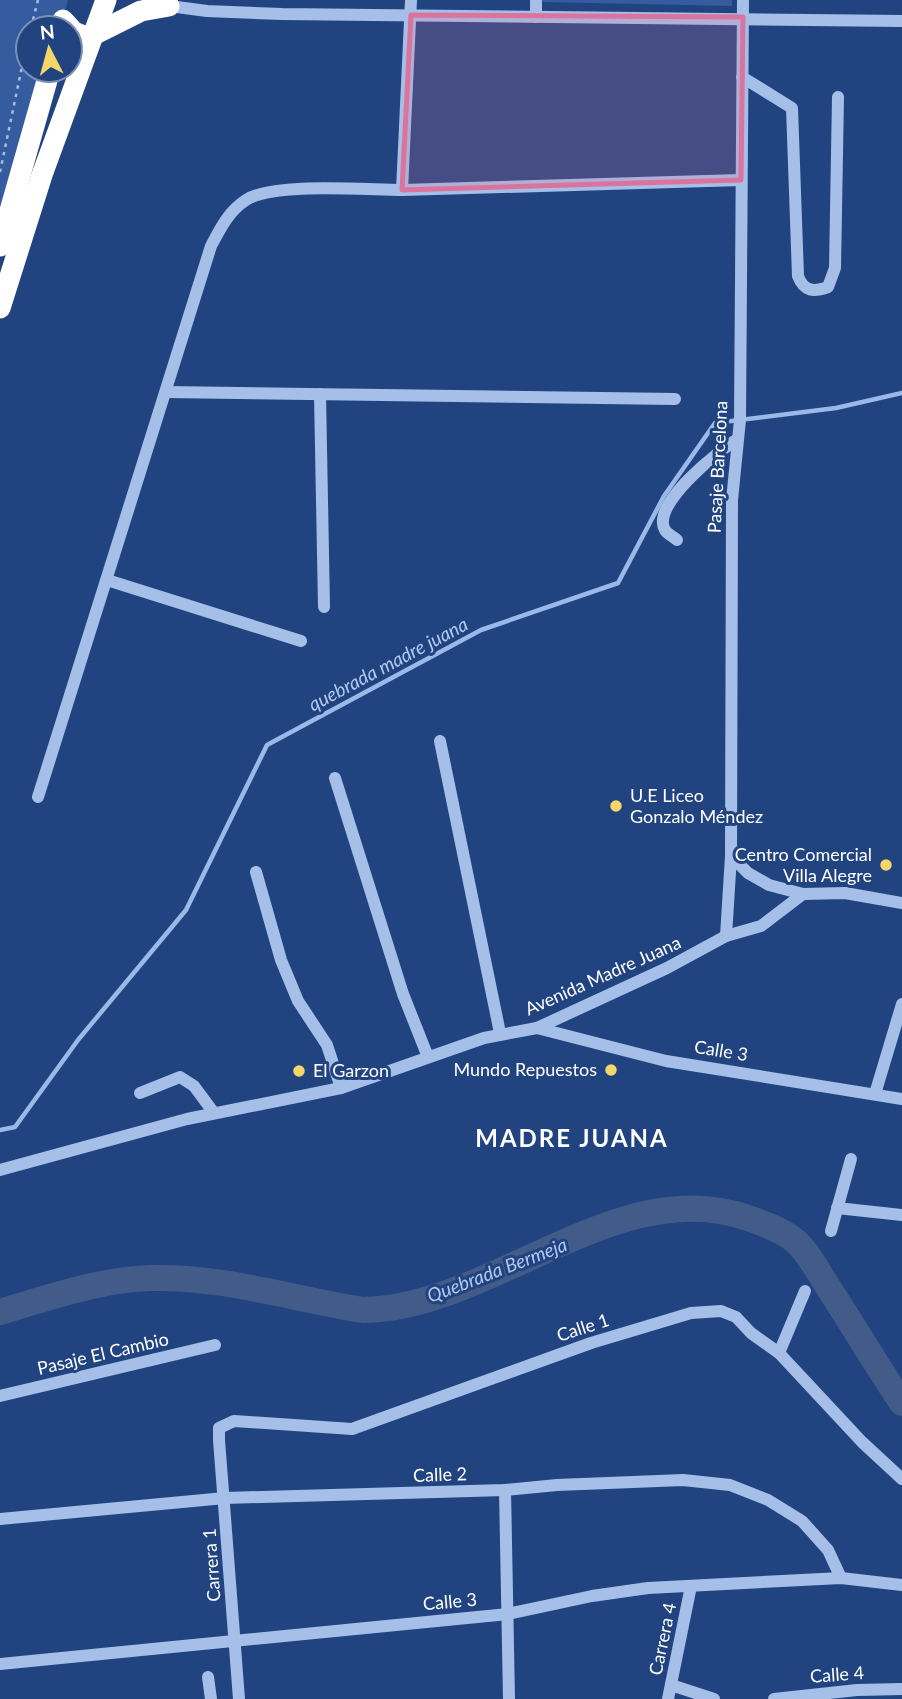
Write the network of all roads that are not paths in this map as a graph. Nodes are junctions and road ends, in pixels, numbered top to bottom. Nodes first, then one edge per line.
1 (106, 0) edge
2 (283, 0) edge
3 (411, 0) edge
4 (536, 0) edge
5 (743, 0) edge
6 (164, 3) edge
7 (282, 14) junction
8 (411, 15) junction
9 (743, 17) junction
10 (536, 18) junction
11 (902, 21) edge
12 (95, 34) junction
13 (84, 36) edge
14 (742, 78) junction
15 (46, 84) edge
16 (838, 97) dead end
17 (741, 180) junction
18 (402, 190) junction
19 (0, 246) edge
20 (0, 308) edge
21 (166, 392) junction
22 (320, 394) junction
23 (675, 399) dead end
24 (738, 439) junction
25 (677, 540) dead end
26 (107, 580) junction
27 (324, 607) dead end
28 (302, 641) dead end
29 (440, 741) dead end
30 (335, 778) dead end
31 (38, 797) dead end
32 (731, 856) junction
33 (256, 872) dead end
34 (803, 894) junction
35 (902, 903) edge
36 (726, 936) junction
37 (902, 1004) edge
38 (537, 1028) junction
39 (500, 1033) junction
40 (428, 1057) junction
41 (341, 1088) junction
42 (140, 1093) dead end
43 (875, 1094) junction
44 (902, 1099) edge
45 (214, 1113) junction
46 (851, 1159) dead end
47 (0, 1170) edge
48 (837, 1208) junction
49 (902, 1215) edge
50 (831, 1231) dead end
51 (805, 1291) dead end
52 (215, 1345) dead end
53 (779, 1353) junction
54 (0, 1396) edge
55 (219, 1429) joint
56 (902, 1479) edge
57 (505, 1490) junction
58 (225, 1498) junction
59 (0, 1519) edge
60 (841, 1578) junction
61 (902, 1585) edge
62 (691, 1586) junction
63 (508, 1614) junction
64 (234, 1639) junction
65 (0, 1664) edge
66 (208, 1677) dead end
67 (671, 1685) junction
68 (902, 1689) edge
69 (211, 1699) edge
70 (239, 1699) edge
71 (509, 1699) edge
72 (668, 1699) edge
73 (714, 1699) edge
74 (774, 1699) edge

1 - 12 highway
2 - 7 street
3 - 8 street
4 - 10 street
5 - 9 street, Pasaje Barcelona
6 - 7 street
6 - 12 highway
7 - 8 street
8 - 10 street
8 - 18 street
9 - 10 street
9 - 11 street
9 - 14 street, Pasaje Barcelona
12 - 13 highway
12 - 20 highway
14 - 16 street
14 - 17 street, Pasaje Barcelona
15 - 19 highway
17 - 18 street
17 - 24 street, Pasaje Barcelona
18 - 21 street
21 - 22 street
21 - 26 street
22 - 23 street
22 - 27 street
24 - 25 street
24 - 32 street, Pasaje Barcelona
26 - 28 street
26 - 31 street
29 - 39 street
30 - 40 street
32 - 34 street
32 - 36 street, Pasaje Barcelona
33 - 41 street
34 - 35 street
34 - 36 street, Avenida Madre Juana
36 - 38 street, Avenida Madre Juana
37 - 43 street
38 - 39 street, Avenida Madre Juana
38 - 43 street, Calle 3
39 - 40 street, Avenida Madre Juana
40 - 41 street, Avenida Madre Juana
41 - 45 street, Avenida Madre Juana
42 - 45 street
43 - 44 street, Calle 3
45 - 47 street, Avenida Madre Juana
46 - 48 street
48 - 49 street
48 - 50 street
51 - 53 street
52 - 54 street, Pasaje El Cambio
53 - 55 street, Calle 1
53 - 56 street, Calle 1
55 - 58 street, Carrera 1
57 - 58 street, Calle 2
57 - 60 street, Calle 2
57 - 63 street
58 - 59 street, Calle 2
58 - 64 street, Carrera 1
60 - 61 street, Calle 3
60 - 62 street, Calle 3
62 - 63 street, Calle 3
62 - 67 street, Carrera 4
63 - 64 street, Calle 3
63 - 71 street
64 - 65 street, Calle 3
64 - 70 street, Carrera 1
66 - 69 street
67 - 72 street, Carrera 4
67 - 73 street
68 - 74 street, Calle 4

